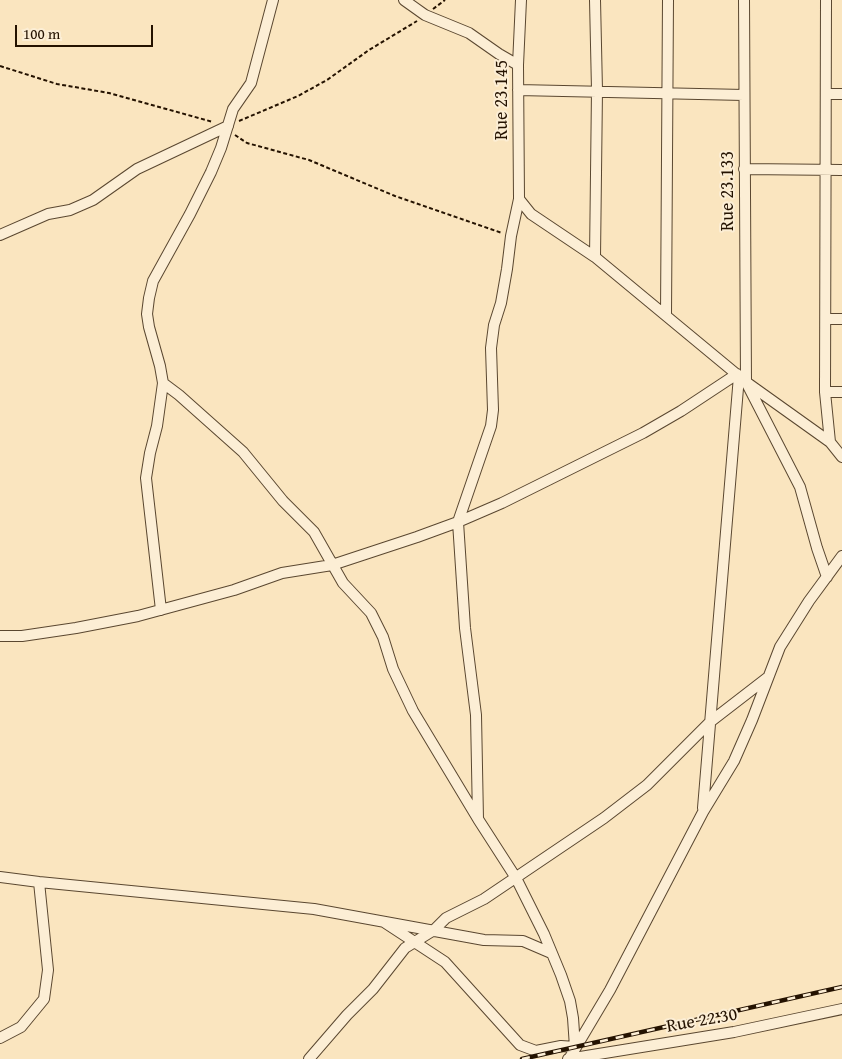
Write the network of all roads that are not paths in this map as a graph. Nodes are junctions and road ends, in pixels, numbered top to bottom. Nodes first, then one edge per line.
1 (274, 0) edge
2 (404, 0) edge
3 (520, 0) edge
4 (595, 0) edge
5 (668, 0) edge
6 (744, 0) edge
7 (826, 0) edge
8 (518, 65) junction
9 (518, 90) junction
10 (597, 90) junction
11 (668, 92) junction
12 (826, 94) junction
13 (842, 94) edge
14 (744, 95) junction
15 (228, 126) junction
16 (744, 169) junction
17 (826, 170) junction
18 (842, 170) edge
19 (519, 199) junction
20 (0, 235) edge
21 (595, 257) junction
22 (666, 315) junction
23 (826, 319) junction
24 (842, 319) edge
25 (741, 378) junction
26 (163, 383) junction
27 (825, 392) junction
28 (842, 392) edge
29 (830, 442) junction
30 (842, 457) edge
31 (458, 522) junction
32 (842, 556) edge
33 (332, 565) junction
34 (827, 577) junction
35 (161, 610) junction
36 (0, 636) edge
37 (767, 678) junction
38 (710, 722) junction
39 (703, 812) junction
40 (478, 820) junction
41 (0, 877) edge
42 (516, 878) junction
43 (38, 882) junction
44 (384, 922) junction
45 (434, 930) junction
46 (414, 942) junction
47 (551, 954) junction
48 (842, 1009) edge
49 (0, 1038) edge
50 (575, 1047) junction
51 (598, 1056) edge
52 (309, 1059) edge
53 (569, 1059) edge

1 - 15 street
2 - 8 street
3 - 8 street, Rue 23.145
4 - 10 street
5 - 11 street
6 - 14 street, Rue 23.133
7 - 12 street
8 - 9 street, Rue 23.145
9 - 10 street
9 - 19 street, Rue 23.145
10 - 11 street
10 - 21 street
11 - 14 street
11 - 22 street
12 - 13 street
12 - 17 street
14 - 16 street, Rue 23.133
15 - 20 street
15 - 26 street
16 - 17 street
16 - 25 street, Rue 23.133
17 - 18 street
17 - 23 street
19 - 21 street
19 - 31 street, Rue 23.145
21 - 22 street
22 - 25 street
23 - 24 street
23 - 27 street
25 - 29 street
25 - 31 street
25 - 34 street
25 - 38 street, Rue 23.133
26 - 33 street
26 - 35 street
27 - 28 street
27 - 29 street
29 - 30 street
31 - 33 street
31 - 40 street
32 - 34 street
33 - 35 street
33 - 40 street
34 - 37 street
35 - 36 street
37 - 38 street
37 - 39 street
38 - 39 street, Rue 23.133
38 - 42 street
39 - 50 street
40 - 42 street
41 - 43 street
42 - 45 street
42 - 47 street
43 - 44 street
43 - 49 street
44 - 45 street
44 - 46 street
45 - 46 street
45 - 47 street
46 - 50 street
46 - 52 street
47 - 50 street
48 - 51 street, Rue 22.30
50 - 53 street
51 - 53 street, Rue 22.30

